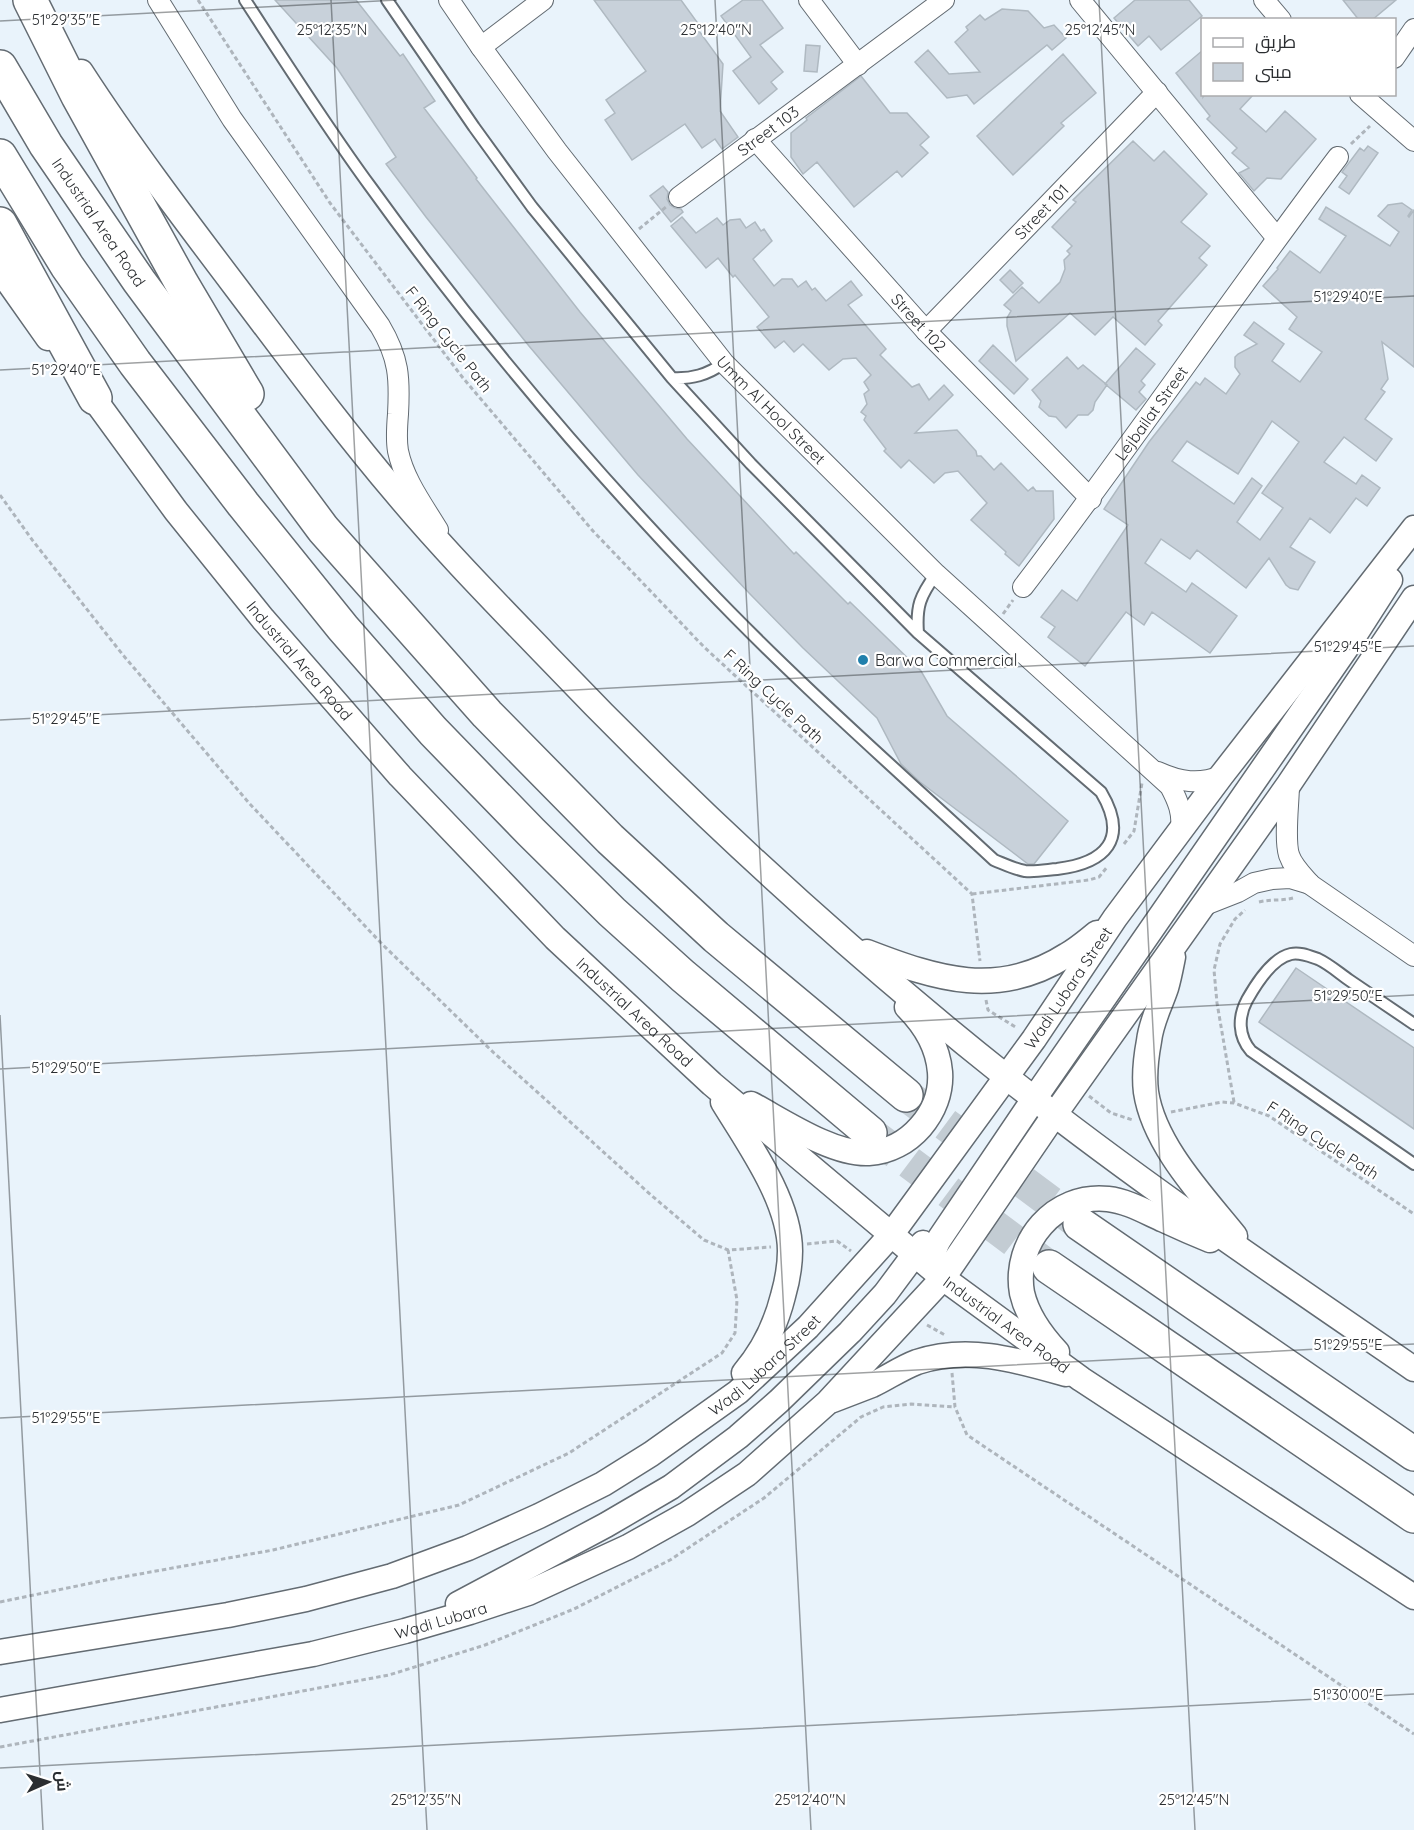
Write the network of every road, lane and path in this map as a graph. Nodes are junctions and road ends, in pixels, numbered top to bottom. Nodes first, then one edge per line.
1 (32, 0) edge
2 (158, 0) edge
3 (198, 0) edge
4 (245, 0) edge
5 (387, 0) edge
6 (449, 0) edge
7 (543, 0) edge
8 (809, 0) edge
9 (944, 0) edge
10 (1080, 0) edge
11 (1264, 0) edge
12 (1279, 18) edge
13 (1414, 29) edge
14 (481, 47) junction
15 (1396, 56) edge
16 (858, 65) junction
17 (0, 67) edge
18 (1157, 92) junction
19 (1365, 96) edge
20 (1382, 114) junction
21 (754, 139) junction
22 (1414, 141) edge
23 (0, 156) edge
24 (1338, 157) joint
25 (679, 197) joint
26 (0, 224) edge
27 (1276, 238) junction
28 (625, 239) junction
29 (0, 270) edge
30 (926, 331) junction
31 (724, 363) junction
32 (672, 378) junction
33 (95, 398) junction
34 (0, 495) edge
35 (1090, 499) junction
36 (323, 528) junction
37 (1414, 528) edge
38 (1414, 541) edge
39 (458, 563) junction
40 (936, 574) junction
41 (1023, 587) joint
42 (1414, 598) edge
43 (992, 627) junction
44 (918, 633) junction
45 (1150, 768) junction
46 (1221, 776) junction
47 (1289, 784) junction
48 (1181, 830) junction
49 (1311, 885) junction
50 (1205, 905) junction
51 (1115, 918) junction
52 (1177, 943) junction
53 (850, 946) junction
54 (1414, 956) edge
55 (983, 981) junction
56 (1414, 1024) edge
57 (1034, 1039) junction
58 (1006, 1077) junction
59 (712, 1084) junction
60 (1075, 1087) junction
61 (906, 1095) tunnel mouth
62 (1034, 1099) junction
63 (1234, 1103) junction
64 (1055, 1114) junction
65 (1153, 1117) junction
66 (870, 1132) tunnel mouth
67 (1414, 1164) edge
68 (1414, 1214) edge
69 (1080, 1224) tunnel mouth
70 (891, 1235) junction
71 (789, 1245) junction
72 (728, 1250) junction
73 (915, 1255) junction
74 (1253, 1259) junction
75 (867, 1263) junction
76 (1049, 1267) tunnel mouth
77 (943, 1278) junction
78 (909, 1315) junction
79 (950, 1354) junction
80 (1414, 1370) edge
81 (1080, 1379) junction
82 (828, 1402) junction
83 (697, 1423) junction
84 (1414, 1454) edge
85 (1414, 1516) edge
86 (1414, 1597) edge
87 (0, 1602) edge
88 (405, 1631) junction
89 (0, 1652) edge
90 (6, 1710) edge
91 (1414, 1734) edge

1 - 36 highway
1 - 39 street
2 - 39 street
3 - 55 path, F Ring Cycle Path
4 - 44 lane
5 - 32 lane
6 - 14 street, Umm Al Hool Street
7 - 14 street
8 - 16 street
9 - 16 street, Street 103
10 - 18 street
11 - 12 street
13 - 15 street
14 - 28 street, Umm Al Hool Street
16 - 21 street, Street 103
17 - 36 highway, Industrial Area Road
18 - 27 street
18 - 30 street, Street 101
19 - 20 street
20 - 22 street
20 - 24 path
21 - 25 street, Street 103
21 - 30 street, Street 102
23 - 66 highway
24 - 27 street, Lejbailat Street
25 - 28 path
26 - 33 highway
27 - 35 street, Lejbailat Street
28 - 31 street, Umm Al Hool Street
29 - 33 street, Industrial Area Road
30 - 35 street, Street 102
31 - 32 lane
31 - 40 street, Umm Al Hool Street
32 - 44 lane
33 - 59 street, Industrial Area Road
34 - 72 path
35 - 41 street, Lejbailat Street
36 - 61 highway, Industrial Area Road
37 - 46 street, Wadi Lubara Street
38 - 62 street
39 - 53 street
40 - 43 street, Umm Al Hool Street
40 - 44 lane
41 - 43 path
42 - 47 street
43 - 45 street, Umm Al Hool Street
45 - 46 street, Umm Al Hool Street
45 - 48 street, Umm Al Hool Street
46 - 48 street, Wadi Lubara Street
47 - 49 street
47 - 50 street
48 - 51 street, Wadi Lubara Street
49 - 50 street
49 - 54 street
49 - 63 path
50 - 52 street
51 - 55 street
51 - 57 street, Wadi Lubara Street
52 - 60 street
52 - 65 street
53 - 55 street
53 - 58 street
53 - 59 street
55 - 57 path, F Ring Cycle Path
56 - 67 lane
57 - 58 street, Wadi Lubara Street
58 - 62 street
58 - 70 street, Wadi Lubara Street
58 - 73 street
59 - 70 street, Industrial Area Road
59 - 71 street
60 - 64 street
60 - 65 path, F Ring Cycle Path
62 - 64 street
62 - 77 street
63 - 65 path, F Ring Cycle Path
63 - 68 path, F Ring Cycle Path
64 - 74 street
64 - 77 street
65 - 74 street
69 - 84 highway
70 - 73 street, Industrial Area Road
70 - 75 street, Wadi Lubara Street
71 - 72 path
71 - 75 path
71 - 83 street
72 - 87 path
73 - 77 street, Industrial Area Road
73 - 88 street
74 - 80 street
74 - 81 street
75 - 83 street, Wadi Lubara Street
76 - 85 highway
77 - 78 street
77 - 81 street, Industrial Area Road
78 - 79 path
78 - 82 street
79 - 81 street
79 - 82 street
79 - 91 path
81 - 86 street, Industrial Area Road
82 - 88 street, Wadi Lubara
83 - 89 street
88 - 90 street, Wadi Lubara

